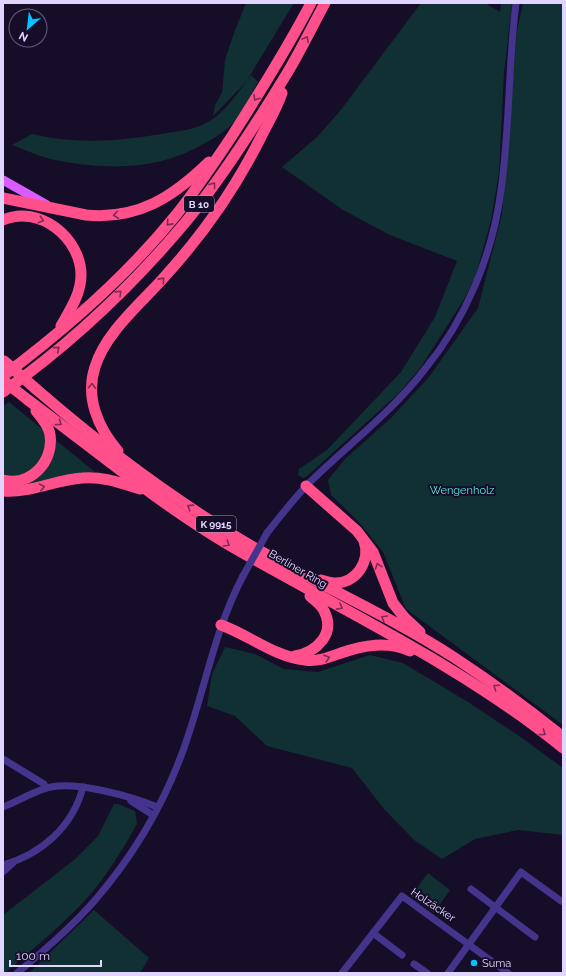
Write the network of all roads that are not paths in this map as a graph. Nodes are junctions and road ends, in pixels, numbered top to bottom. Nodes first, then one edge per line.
1 (311, 3) edge
2 (325, 3) edge
3 (516, 3) edge
4 (287, 73) junction
5 (225, 146) junction
6 (3, 180) edge
7 (3, 198) edge
8 (56, 210) junction
9 (3, 220) edge
10 (56, 335) junction
11 (3, 360) edge
12 (3, 376) edge
13 (3, 380) edge
14 (3, 392) edge
15 (28, 400) junction
16 (128, 464) junction
17 (3, 480) edge
18 (306, 486) junction
19 (3, 490) edge
20 (148, 491) junction
21 (363, 538) junction
22 (308, 577) junction
23 (306, 588) junction
24 (221, 624) junction
25 (289, 657) junction
26 (453, 663) junction
27 (563, 737) edge
28 (563, 748) edge
29 (3, 759) edge
30 (83, 787) junction
31 (46, 788) junction
32 (125, 798) junction
33 (157, 807) junction
34 (3, 808) edge
35 (153, 815) junction
36 (14, 861) junction
37 (3, 865) edge
38 (3, 872) edge
39 (471, 889) dead end
40 (561, 901) dead end
41 (496, 907) junction
42 (373, 933) junction
43 (535, 937) dead end
44 (470, 944) junction
45 (402, 955) dead end
46 (414, 964) dead end
47 (17, 973) edge
48 (342, 973) edge
49 (427, 973) edge
50 (448, 973) edge
51 (508, 973) edge

1 -> 5 highway, B 10
4 -> 2 highway, B 10
3 - 18 street
14 -> 4 highway, B 10
16 -> 4 highway
5 -> 8 highway
5 -> 10 highway, B 10
6 - 8 main road
7 - 8 highway
9 -> 10 highway
10 - 12 highway, B 10
11 - 16 highway, Berliner Ring / K 9915, bridge
13 - 15 highway, K 9915, bridge
15 - 17 highway
15 -> 20 highway, Berliner Ring / K 9915
22 -> 16 highway, Berliner Ring / K 9915
18 - 21 highway
18 - 24 street, bridge
19 -> 20 highway
20 -> 23 highway, Berliner Ring / K 9915
21 - 22 highway
26 -> 21 highway
26 -> 22 highway, Berliner Ring / K 9915
23 - 25 highway
23 -> 26 highway, Berliner Ring / K 9915
24 - 25 highway
24 - 33 street
25 -> 26 highway
27 -> 26 highway, Berliner Ring / K 9915
26 -> 28 highway, Berliner Ring / K 9915
29 - 31 street
30 - 31 street
30 - 32 street
30 - 36 street
31 - 34 street
32 - 33 street
32 - 35 street
33 - 35 street
35 - 47 street
36 - 37 street
36 - 38 street
39 - 41 street
40 - 41 street
41 - 43 street
41 - 44 street
42 - 44 street, Holzäcker
42 - 45 street
42 - 48 street, Holzäcker
44 - 50 street
44 - 51 street, Holzäcker
46 - 49 street

